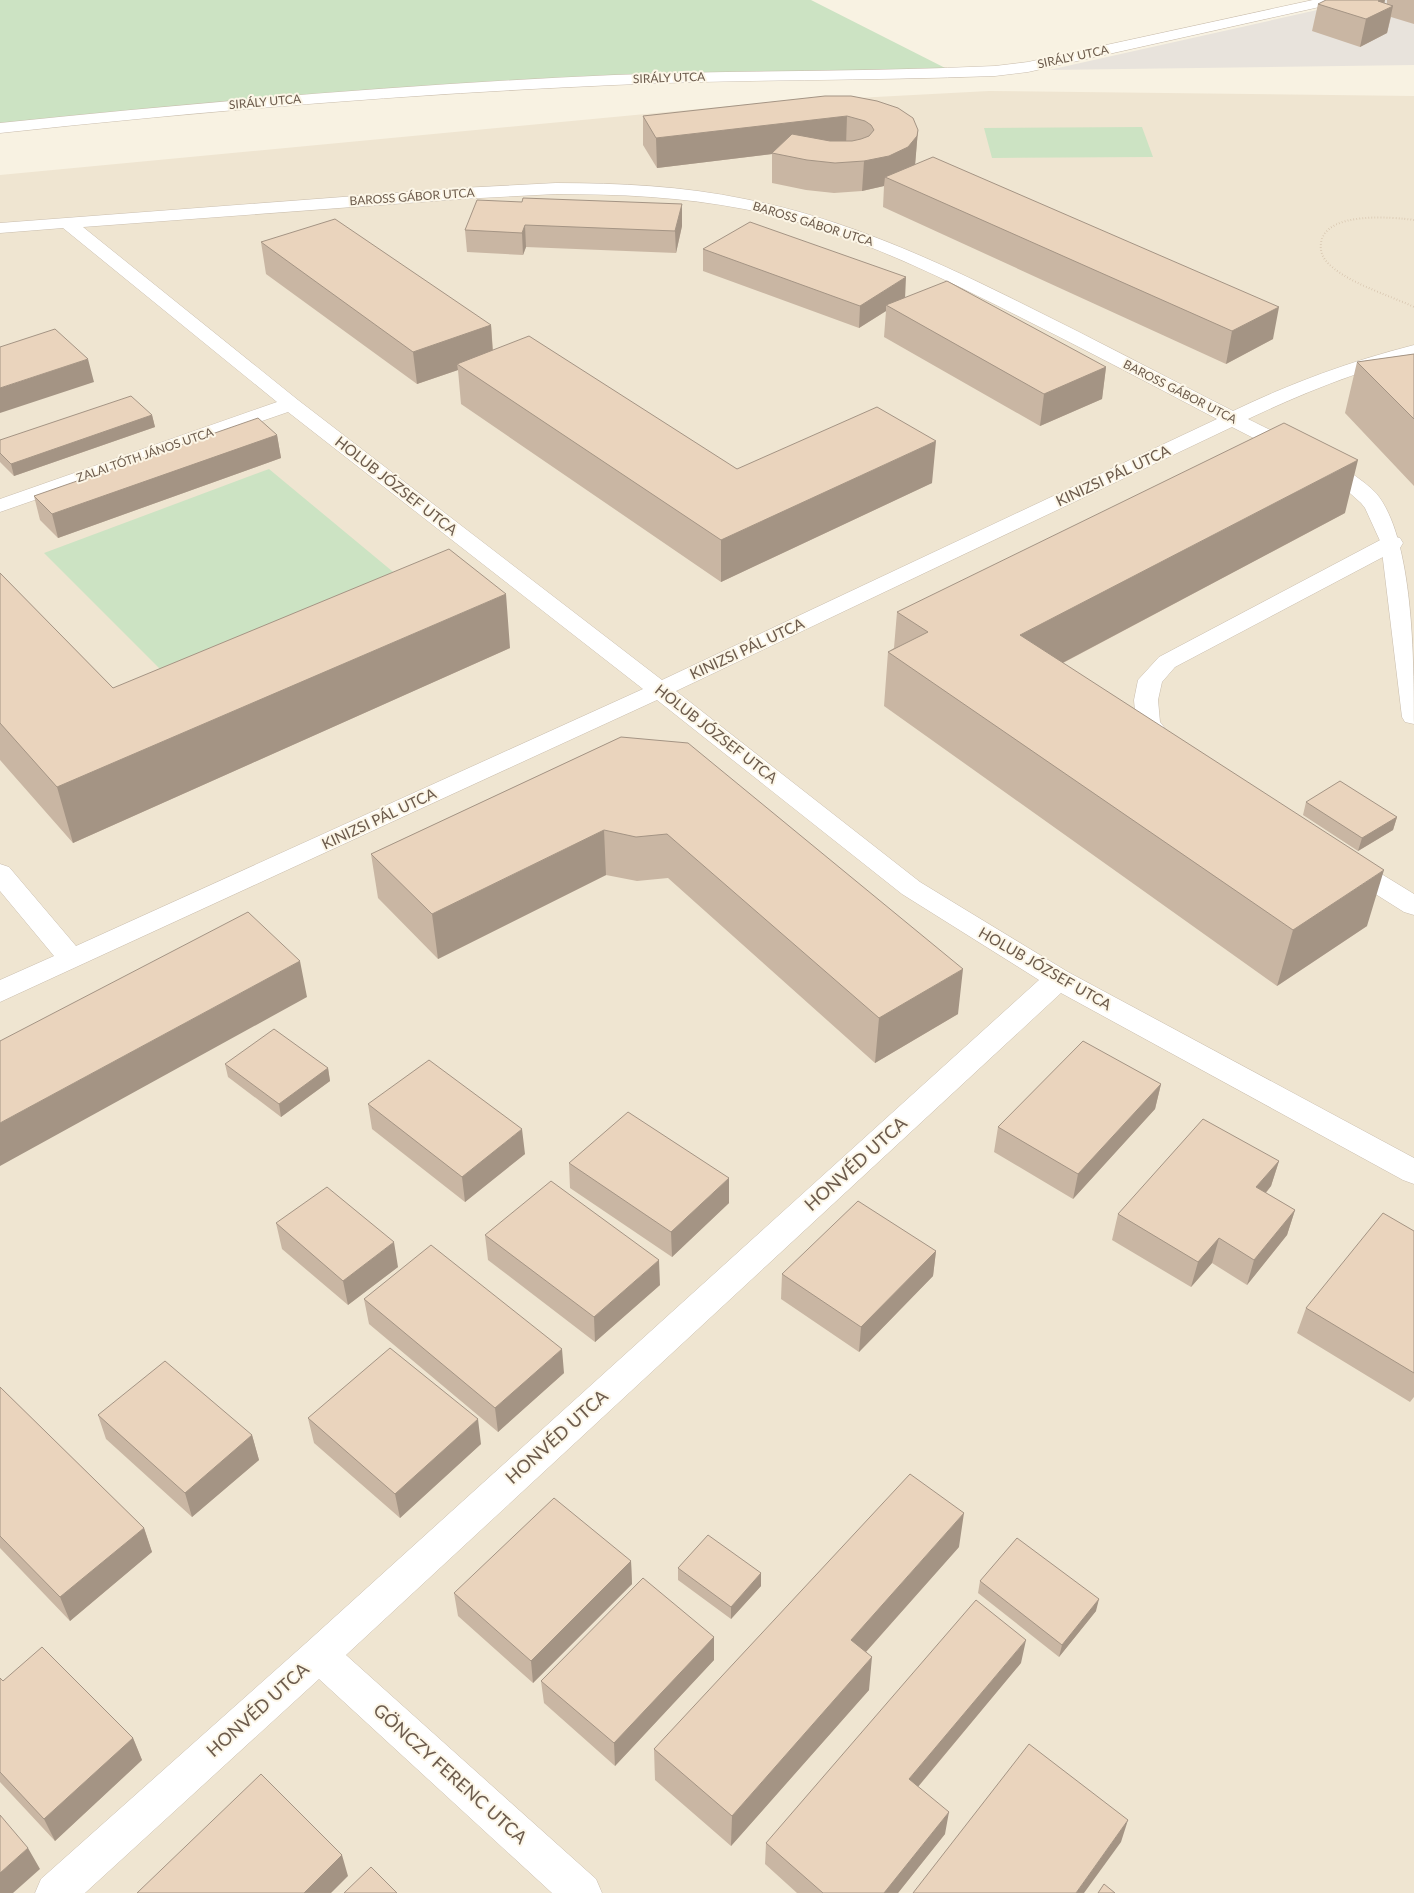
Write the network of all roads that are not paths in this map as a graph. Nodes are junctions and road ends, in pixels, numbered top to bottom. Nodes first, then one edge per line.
1 (1333, 0) edge
2 (0, 128) edge
3 (67, 223) junction
4 (0, 228) edge
5 (1414, 351) edge
6 (291, 404) junction
7 (1232, 419) junction
8 (0, 506) edge
9 (1392, 543) junction
10 (660, 690) junction
11 (1414, 717) edge
12 (1182, 759) edge
13 (1330, 854) edge
14 (0, 873) edge
15 (1414, 906) edge
16 (72, 960) junction
17 (1058, 979) junction
18 (0, 992) edge
19 (1414, 1172) edge
20 (319, 1655) junction
21 (54, 1893) edge
22 (582, 1893) edge

1 - 2 street, SIRÁLY UTCA
3 - 4 street, BAROSS GÁBOR UTCA
3 - 6 street, HOLUB JÓZSEF UTCA
3 - 7 street, BAROSS GÁBOR UTCA
5 - 7 street, KINIZSI PÁL UTCA
6 - 8 street, ZALAI TÓTH JÁNOS UTCA
6 - 10 street, HOLUB JÓZSEF UTCA
7 - 9 street, BAROSS GÁBOR UTCA
7 - 10 street, KINIZSI PÁL UTCA
9 - 11 street, BAROSS GÁBOR UTCA
9 - 12 street
10 - 16 street, KINIZSI PÁL UTCA
10 - 17 street, HOLUB JÓZSEF UTCA
13 - 15 street
14 - 16 street
16 - 18 street, KINIZSI PÁL UTCA
17 - 19 street, HOLUB JÓZSEF UTCA
17 - 20 street, HONVÉD UTCA
20 - 21 street, HONVÉD UTCA
20 - 22 street, GÖNCZY FERENC UTCA

